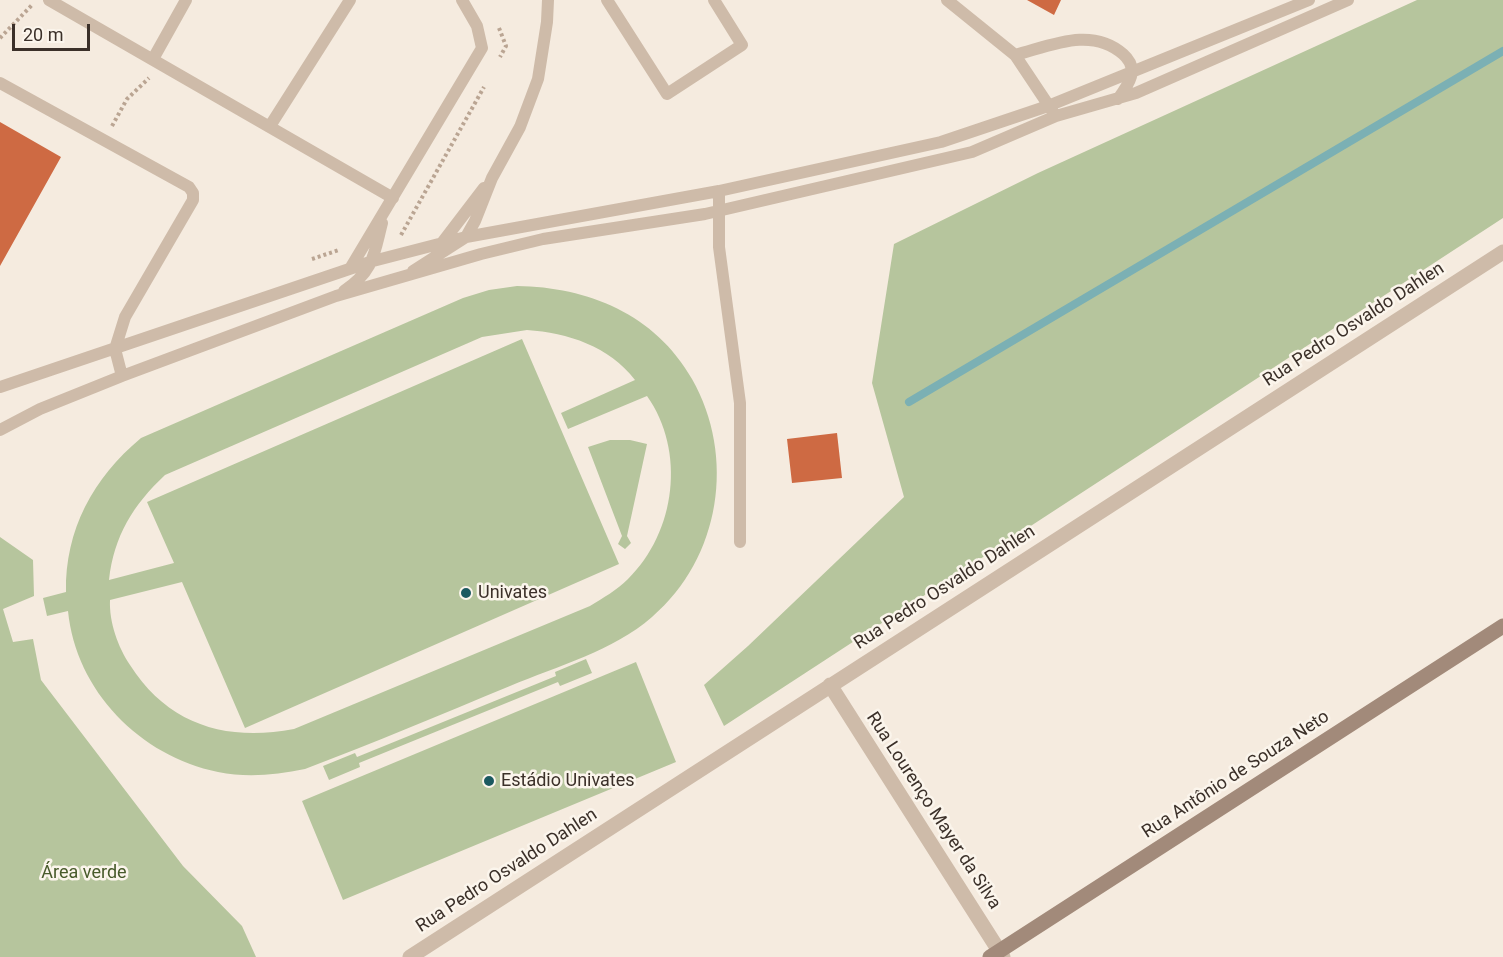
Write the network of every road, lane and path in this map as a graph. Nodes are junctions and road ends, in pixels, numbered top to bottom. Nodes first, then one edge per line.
1 (37, 0) edge
2 (49, 0) edge
3 (186, 0) edge
4 (350, 0) edge
5 (462, 0) edge
6 (548, 0) edge
7 (607, 0) edge
8 (714, 0) edge
9 (1309, 0) edge
10 (1348, 0) edge
11 (950, 1) edge
12 (495, 18) dead end
13 (0, 38) edge
14 (1015, 55) junction
15 (153, 59) junction
16 (495, 67) dead end
17 (1132, 70) junction
18 (489, 77) dead end
19 (0, 83) edge
20 (1117, 100) junction
21 (1052, 111) junction
22 (270, 126) junction
23 (492, 178) junction
24 (719, 191) junction
25 (393, 198) junction
26 (718, 211) junction
27 (386, 212) junction
28 (466, 237) junction
29 (377, 242) junction
30 (442, 243) junction
31 (362, 245) junction
32 (1503, 252) edge
33 (305, 261) dead end
34 (373, 261) junction
35 (351, 267) junction
36 (402, 278) junction
37 (336, 296) junction
38 (115, 350) junction
39 (122, 376) junction
40 (0, 387) edge
41 (0, 430) edge
42 (740, 542) dead end
43 (1503, 626) edge
44 (830, 685) junction
45 (997, 955) edge
46 (410, 957) edge

1 - 13 path
2 - 15 lane
3 - 15 lane
4 - 22 lane
5 - 25 lane
6 - 23 lane
7 - 8 lane
9 - 17 lane
10 - 20 lane
11 - 14 lane
12 - 16 path
14 - 17 lane
14 - 21 lane
15 - 22 lane
17 - 20 lane
17 - 21 lane
18 - 29 path
19 - 38 lane
20 - 21 lane
21 - 24 lane
21 - 26 lane
22 - 25 lane
23 - 28 lane
23 - 30 lane
24 - 26 lane
24 - 28 lane
25 - 27 lane
26 - 36 lane
26 - 42 lane
27 - 29 lane
27 - 31 lane
28 - 30 lane
28 - 36 lane
29 - 34 lane
30 - 34 lane
31 - 33 path
31 - 35 lane
32 - 44 street, Rua Pedro Osvaldo Dahlen
34 - 35 lane
34 - 37 lane
35 - 38 lane
36 - 37 lane
37 - 39 lane
38 - 39 lane
38 - 40 lane
39 - 41 lane
43 - 45 street, Rua Antônio de Souza Neto
44 - 45 street, Rua Lourenço Mayer da Silva
44 - 46 street, Rua Pedro Osvaldo Dahlen

